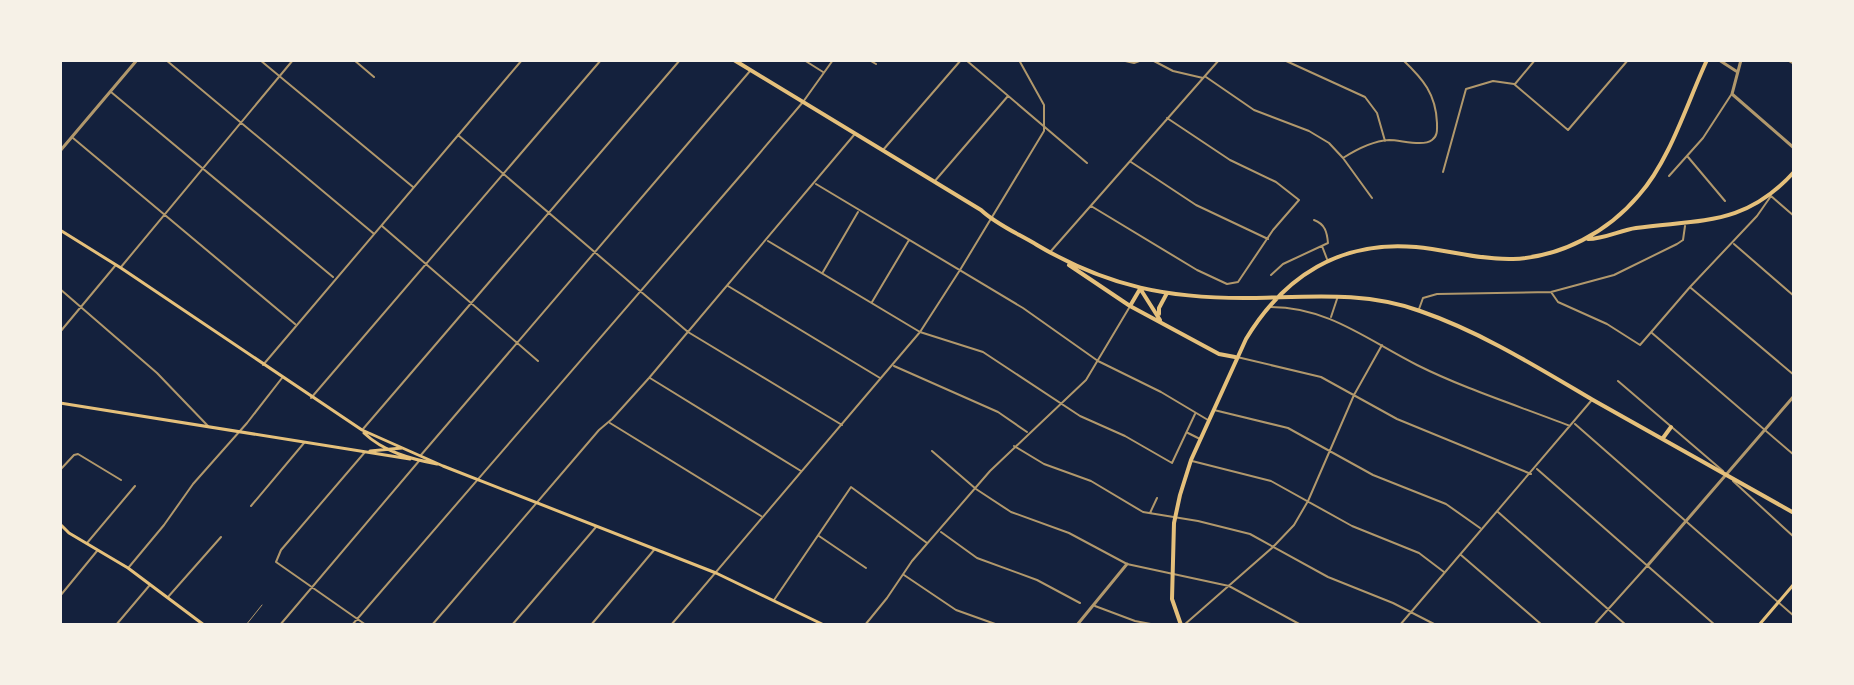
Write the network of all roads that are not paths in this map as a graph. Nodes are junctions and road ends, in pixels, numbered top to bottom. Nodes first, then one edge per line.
1 (137, 60) edge
2 (166, 60) edge
3 (260, 60) edge
4 (293, 60) edge
5 (354, 60) edge
6 (522, 60) edge
7 (601, 60) edge
8 (680, 60) edge
9 (734, 60) edge
10 (804, 60) edge
11 (833, 60) edge
12 (869, 60) edge
13 (964, 60) edge
14 (1019, 60) edge
15 (1121, 60) edge
16 (1142, 60) edge
17 (1152, 60) edge
18 (1219, 60) edge
19 (1284, 60) edge
20 (1403, 60) edge
21 (1535, 60) edge
22 (1628, 60) edge
23 (1719, 60) edge
24 (1741, 60) edge
25 (1787, 60) edge
26 (1706, 61) edge
27 (876, 64) dead end
28 (1794, 64) edge
29 (750, 70) junction
30 (1737, 71) junction
31 (824, 73) junction
32 (280, 76) junction
33 (374, 77) dead end
34 (1204, 77) junction
35 (1514, 84) junction
36 (110, 91) junction
37 (1732, 94) junction
38 (1008, 96) junction
39 (803, 102) junction
40 (1167, 118) junction
41 (243, 122) junction
42 (1044, 126) junction
43 (458, 135) junction
44 (855, 135) junction
45 (71, 137) junction
46 (1385, 141) junction
47 (1794, 148) edge
48 (60, 151) edge
49 (882, 151) junction
50 (1688, 156) junction
51 (1343, 158) junction
52 (1130, 161) junction
53 (1087, 163) dead end
54 (203, 169) junction
55 (1443, 172) dead end
56 (1794, 172) edge
57 (504, 173) junction
58 (1669, 176) dead end
59 (815, 183) junction
60 (933, 183) junction
61 (413, 187) junction
62 (1771, 196) junction
63 (1372, 198) dead end
64 (1725, 201) dead end
65 (1091, 206) junction
66 (860, 210) junction
67 (549, 213) junction
68 (165, 215) junction
69 (1794, 216) edge
70 (991, 219) junction
71 (1314, 220) dead end
72 (1685, 225) junction
73 (381, 226) junction
74 (60, 230) edge
75 (373, 233) junction
76 (1268, 239) junction
77 (1586, 239) junction
78 (767, 240) junction
79 (909, 240) junction
80 (1733, 243) junction
81 (1322, 245) junction
82 (594, 252) junction
83 (1050, 252) junction
84 (1057, 257) junction
85 (1328, 260) junction
86 (425, 264) junction
87 (118, 266) junction
88 (960, 270) junction
89 (822, 273) junction
90 (1271, 275) dead end
91 (335, 279) junction
92 (727, 286) junction
93 (1690, 287) junction
94 (60, 289) edge
95 (1140, 289) junction
96 (640, 291) junction
97 (1551, 292) junction
98 (1168, 293) junction
99 (1338, 295) junction
100 (1794, 296) edge
101 (871, 303) junction
102 (471, 304) junction
103 (1130, 306) junction
104 (82, 307) junction
105 (1270, 307) junction
106 (1418, 310) junction
107 (1330, 318) junction
108 (1160, 319) junction
109 (296, 324) junction
110 (60, 332) edge
111 (688, 332) junction
112 (920, 332) junction
113 (1651, 332) junction
114 (516, 343) junction
115 (1382, 345) junction
116 (1236, 357) junction
117 (538, 361) dead end
118 (1098, 361) junction
119 (263, 365) junction
120 (893, 366) junction
121 (1794, 375) edge
122 (282, 378) junction
123 (649, 378) junction
124 (881, 378) junction
125 (1618, 381) dead end
126 (1354, 395) junction
127 (1794, 396) edge
128 (311, 398) junction
129 (1593, 400) junction
130 (60, 403) edge
131 (1063, 404) junction
132 (1213, 410) junction
133 (1195, 414) junction
134 (1209, 420) junction
135 (609, 422) junction
136 (1573, 422) junction
137 (842, 425) junction
138 (1570, 426) junction
139 (209, 427) junction
140 (1671, 427) junction
141 (1765, 429) junction
142 (362, 430) junction
143 (238, 431) junction
144 (1028, 433) junction
145 (1187, 433) junction
146 (1201, 439) junction
147 (1662, 439) junction
148 (305, 442) junction
149 (1014, 446) junction
150 (403, 448) junction
151 (389, 450) junction
152 (1330, 450) junction
153 (366, 451) junction
154 (932, 451) dead end
155 (421, 455) junction
156 (1794, 455) edge
157 (410, 459) junction
158 (1191, 460) junction
159 (419, 461) junction
160 (441, 465) junction
161 (1536, 468) junction
162 (60, 470) edge
163 (802, 472) junction
164 (1531, 474) junction
165 (1726, 474) junction
166 (478, 479) junction
167 (121, 480) dead end
168 (135, 486) dead end
169 (976, 489) junction
170 (1157, 498) dead end
171 (1308, 501) junction
172 (538, 503) junction
173 (251, 506) dead end
174 (1497, 512) junction
175 (1794, 513) edge
176 (1150, 514) junction
177 (763, 517) junction
178 (1175, 517) junction
179 (1687, 520) junction
180 (60, 524) edge
181 (596, 527) junction
182 (1481, 530) junction
183 (940, 532) junction
184 (818, 535) junction
185 (221, 537) dead end
186 (1794, 537) edge
187 (86, 544) junction
188 (928, 544) junction
189 (1273, 547) junction
190 (655, 550) junction
191 (97, 551) junction
192 (1461, 554) junction
193 (1127, 564) junction
194 (1648, 565) junction
195 (128, 568) junction
196 (866, 568) dead end
197 (1445, 572) junction
198 (716, 573) junction
199 (1172, 573) junction
200 (903, 575) junction
201 (1794, 584) edge
202 (150, 585) junction
203 (1229, 586) junction
204 (311, 588) junction
205 (60, 596) edge
206 (168, 598) junction
207 (774, 600) junction
208 (1778, 602) junction
209 (1080, 603) dead end
210 (262, 605) dead end
211 (1094, 605) junction
212 (1608, 609) junction
213 (1410, 613) junction
214 (1794, 616) edge
215 (198, 620) junction
216 (357, 620) junction
217 (116, 625) edge
218 (194, 625) edge
219 (204, 625) edge
220 (246, 625) edge
221 (280, 625) edge
222 (352, 625) edge
223 (366, 625) edge
224 (432, 625) edge
225 (512, 625) edge
226 (591, 625) edge
227 (671, 625) edge
228 (824, 625) edge
229 (865, 625) edge
230 (998, 625) edge
231 (1077, 625) edge
232 (1156, 625) edge
233 (1183, 625) edge
234 (1301, 625) edge
235 (1400, 625) edge
236 (1436, 625) edge
237 (1542, 625) edge
238 (1594, 625) edge
239 (1626, 625) edge
240 (1715, 625) edge
241 (1759, 625) edge

1 - 36 street
2 - 41 street
3 - 32 street
4 - 32 street
5 - 33 street
6 - 43 street
7 - 57 street
8 - 67 street
9 - 29 main road
10 - 31 street
11 - 31 street
12 - 27 street
13 - 38 street
13 - 49 street
14 - 42 street
15 - 16 street
17 - 34 street
18 - 34 street
19 - 46 street
20 - 46 street
21 - 35 street
22 - 35 street
23 - 30 street
24 - 30 street
25 - 28 street
26 - 77 main road
29 - 39 main road
29 - 82 street
30 - 37 street
31 - 39 street
32 - 41 street
32 - 61 street
34 - 40 street
34 - 51 street
35 - 55 street
36 - 45 street
36 - 54 street
37 - 47 street
37 - 50 street
38 - 42 street
38 - 60 street
39 - 44 main road
39 - 96 street
40 - 52 street
40 - 76 street
41 - 54 street
41 - 75 street
42 - 53 street
42 - 70 street
43 - 57 street
43 - 61 street
44 - 49 main road
44 - 59 street
45 - 48 street
45 - 68 street
46 - 51 street
49 - 60 main road
50 - 58 street
50 - 64 street
51 - 63 street
52 - 65 street
52 - 76 street
54 - 68 street
54 - 91 street
56 - 62 main road
57 - 67 street
57 - 86 street
59 - 66 street
59 - 78 street
60 - 70 main road
61 - 73 street
62 - 69 street
62 - 72 main road
62 - 80 street
65 - 76 street
65 - 83 street
66 - 79 street
66 - 89 street
67 - 82 street
67 - 102 street
68 - 87 street
68 - 109 street
70 - 83 main road
70 - 88 street
71 - 81 street
72 - 77 main road
72 - 97 street
73 - 75 street
73 - 86 street
74 - 87 main road
75 - 91 street
77 - 85 main road
78 - 89 street
78 - 92 street
79 - 88 street
79 - 101 street
80 - 93 street
80 - 100 street
81 - 85 street
81 - 90 street
82 - 96 street
82 - 114 street
83 - 84 main road
84 - 95 main road
84 - 103 main road
85 - 105 main road
86 - 102 street
86 - 128 street
87 - 104 street
87 - 119 main road
88 - 112 street
88 - 118 street
89 - 101 street
91 - 109 street
92 - 111 street
92 - 124 street
93 - 113 street
93 - 121 street
94 - 104 street
95 - 98 main road
95 - 103 main road
95 - 108 main road
96 - 111 street
96 - 166 street
97 - 106 street
97 - 113 street
98 - 99 main road
98 - 108 main road
99 - 106 main road
99 - 107 street
101 - 112 street
102 - 114 street
102 - 142 street
103 - 108 main road
103 - 118 street
104 - 110 street
104 - 139 street
105 - 107 street
105 - 116 main road
106 - 129 main road
107 - 115 street
108 - 116 main road
109 - 119 street
111 - 123 street
111 - 137 street
112 - 120 street
112 - 131 street
113 - 141 street
114 - 117 street
114 - 155 street
115 - 126 street
115 - 138 street
116 - 126 street
116 - 132 main road
118 - 131 street
118 - 133 street
119 - 122 main road
120 - 124 street
120 - 144 street
122 - 128 main road
122 - 143 street
123 - 135 street
123 - 163 street
124 - 137 street
125 - 140 street
126 - 152 street
126 - 164 street
127 - 141 street
128 - 142 main road
129 - 136 street
129 - 147 main road
130 - 139 main road
131 - 144 street
131 - 145 street
132 - 134 main road
132 - 152 street
133 - 134 street
133 - 145 street
134 - 146 main road
135 - 172 street
135 - 177 street
136 - 138 street
136 - 179 street
137 - 163 street
138 - 161 street
139 - 143 main road
140 - 147 main road
140 - 165 street
141 - 156 street
141 - 165 street
142 - 150 main road
142 - 151 main road
143 - 148 main road
143 - 195 street
144 - 149 street
145 - 146 street
146 - 158 main road
147 - 165 main road
148 - 153 main road
148 - 173 street
149 - 169 street
149 - 176 street
150 - 151 main road
150 - 155 main road
151 - 153 main road
151 - 157 main road
152 - 171 street
152 - 182 street
153 - 157 main road
153 - 204 street
154 - 169 street
155 - 159 street
155 - 160 main road
157 - 159 main road
158 - 171 street
158 - 178 main road
159 - 160 main road
159 - 204 street
160 - 166 main road
161 - 164 street
161 - 194 street
162 - 167 street
163 - 177 street
164 - 174 street
165 - 175 main road
165 - 179 street
165 - 186 street
166 - 172 main road
166 - 216 street
168 - 187 street
169 - 183 street
169 - 193 street
170 - 176 street
171 - 189 street
171 - 197 street
172 - 181 main road
172 - 224 street
174 - 182 street
174 - 212 street
176 - 178 street
177 - 198 street
178 - 189 street
178 - 199 main road
179 - 194 street
179 - 208 street
180 - 187 main road
181 - 190 main road
181 - 225 street
182 - 192 street
183 - 188 street
183 - 209 street
184 - 188 street
184 - 196 street
184 - 207 street
185 - 206 street
187 - 191 main road
188 - 200 street
189 - 203 street
189 - 213 street
190 - 198 main road
190 - 226 street
191 - 195 main road
191 - 205 street
192 - 197 street
192 - 237 street
193 - 199 street
193 - 211 street
194 - 212 street
194 - 240 street
195 - 202 main road
197 - 213 street
198 - 207 main road
198 - 227 street
199 - 203 street
199 - 233 main road
200 - 229 street
200 - 230 street
201 - 208 main road
202 - 206 main road
202 - 217 street
203 - 233 street
203 - 234 street
204 - 216 street
204 - 221 street
206 - 215 main road
207 - 228 main road
208 - 214 street
208 - 241 main road
210 - 220 lane
211 - 231 street
211 - 232 street
212 - 238 street
212 - 239 street
213 - 235 street
213 - 236 street
215 - 218 street
215 - 219 main road
216 - 222 street
216 - 223 street

